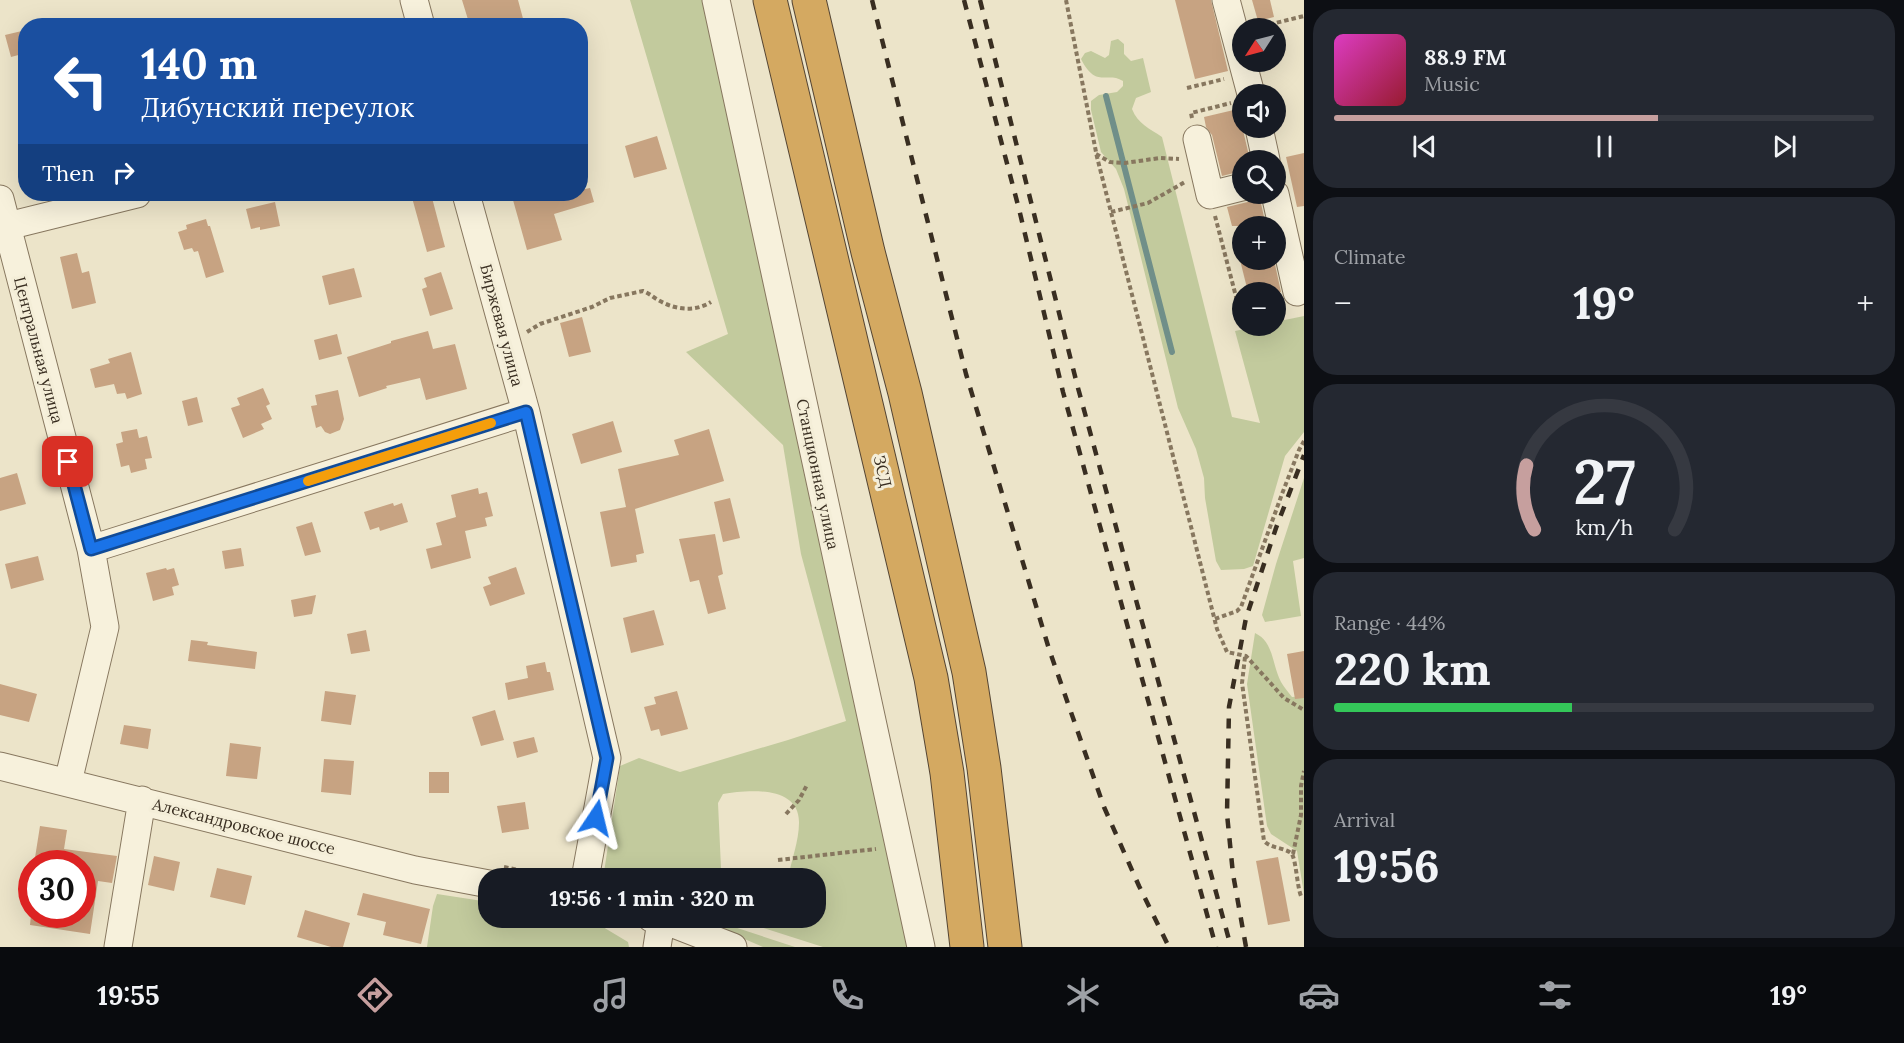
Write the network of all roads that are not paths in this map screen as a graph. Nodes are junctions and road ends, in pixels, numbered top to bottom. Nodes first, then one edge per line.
1 (414, 0) edge
2 (716, 0) edge
3 (770, 0) edge
4 (808, 0) edge
5 (1226, 0) edge
6 (419, 18) edge
7 (1241, 84) edge
8 (1197, 139) dead end
9 (1232, 186) edge
10 (0, 199) edge
11 (110, 201) edge
12 (468, 201) edge
13 (1277, 204) edge
14 (4, 228) edge
15 (1296, 292) dead end
16 (526, 412) junction
17 (91, 549) junction
18 (0, 766) edge
19 (68, 782) junction
20 (142, 800) junction
21 (587, 868) edge
22 (478, 882) edge
23 (656, 928) edge
24 (681, 928) edge
25 (118, 947) edge
26 (657, 947) edge
27 (733, 947) edge
28 (921, 947) edge
29 (967, 947) edge
30 (1005, 947) edge

1 - 6 street
2 - 28 street, Станционная улица
3 - 29 highway, ЗСД
4 - 30 highway
5 - 7 street
8 - 9 street
10 - 14 street, Центральная улица
11 - 14 street
12 - 16 street, Биржевая улица
13 - 15 street
14 - 17 street, Центральная улица
16 - 17 street
16 - 21 street, Биржевая улица
17 - 19 street, Центральная улица
18 - 19 street, Александровское шоссе
19 - 20 street, Александровское шоссе
20 - 22 street, Александровское шоссе
20 - 25 street
23 - 26 street
24 - 27 street

